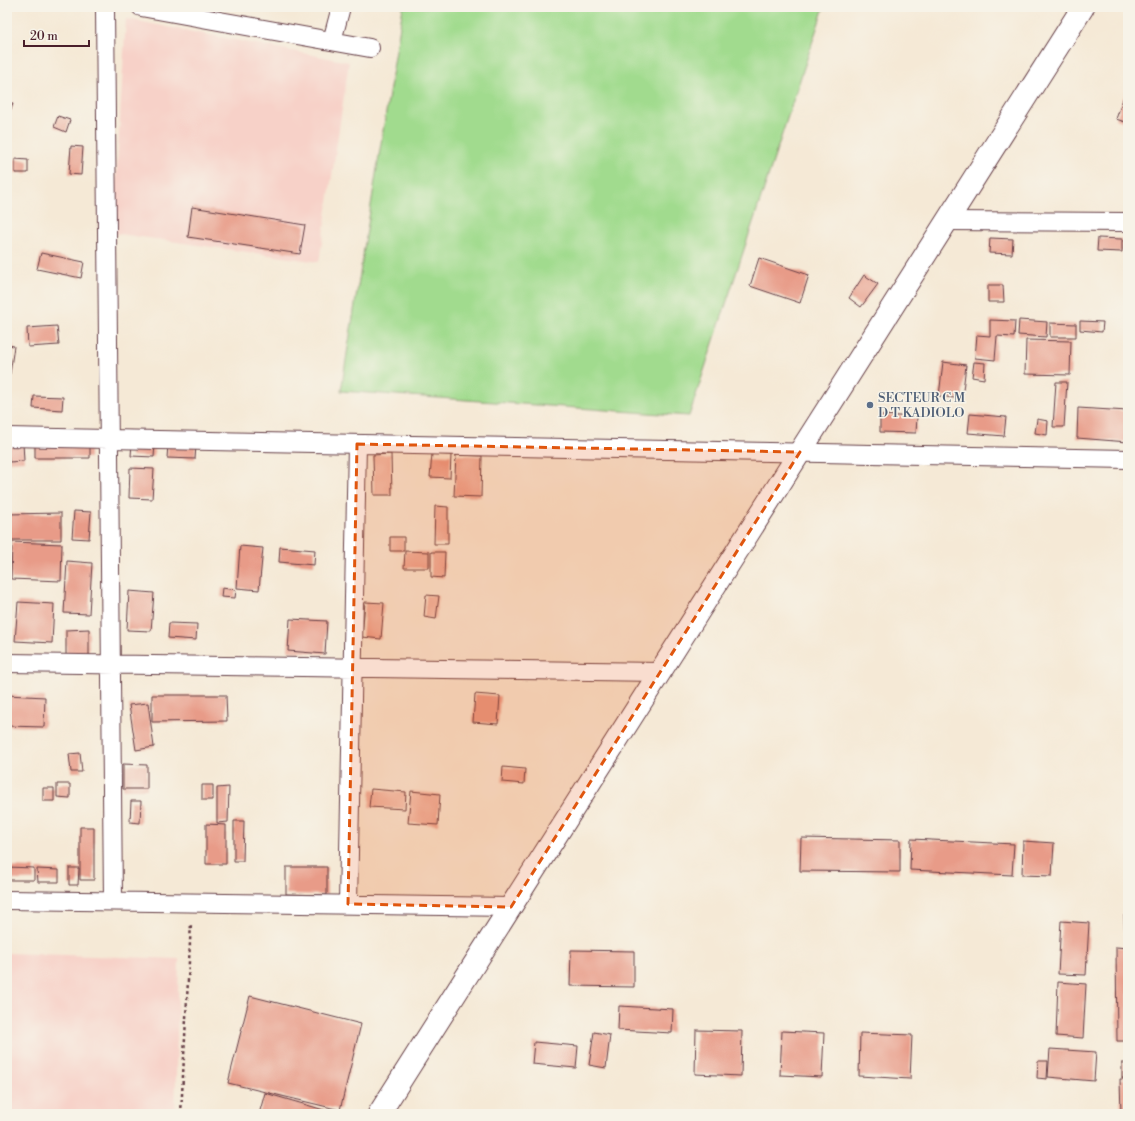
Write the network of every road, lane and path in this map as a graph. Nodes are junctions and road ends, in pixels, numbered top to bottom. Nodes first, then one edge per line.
1 (105, 7) edge
2 (141, 7) edge
3 (341, 7) edge
4 (1083, 7) edge
5 (332, 41) junction
6 (370, 48) dead end
7 (947, 221) junction
8 (1128, 222) edge
9 (7, 437) edge
10 (109, 438) junction
11 (357, 444) junction
12 (800, 452) junction
13 (1128, 459) edge
14 (7, 663) edge
15 (111, 665) junction
16 (353, 668) junction
17 (660, 672) junction
18 (7, 900) edge
19 (113, 901) junction
20 (192, 902) junction
21 (348, 904) junction
22 (511, 906) junction
23 (181, 1114) edge
24 (379, 1114) edge

1 - 10 street
2 - 5 street
3 - 5 street
4 - 7 street
5 - 6 street
7 - 8 street
7 - 12 street
9 - 10 street
10 - 11 street
10 - 15 street
11 - 12 street
11 - 16 street
12 - 13 street
12 - 17 street
14 - 15 street
15 - 16 street
15 - 19 street
16 - 17 street
16 - 21 street
17 - 22 street
18 - 19 street
19 - 20 street
20 - 21 street
20 - 23 path
21 - 22 street
22 - 24 street

